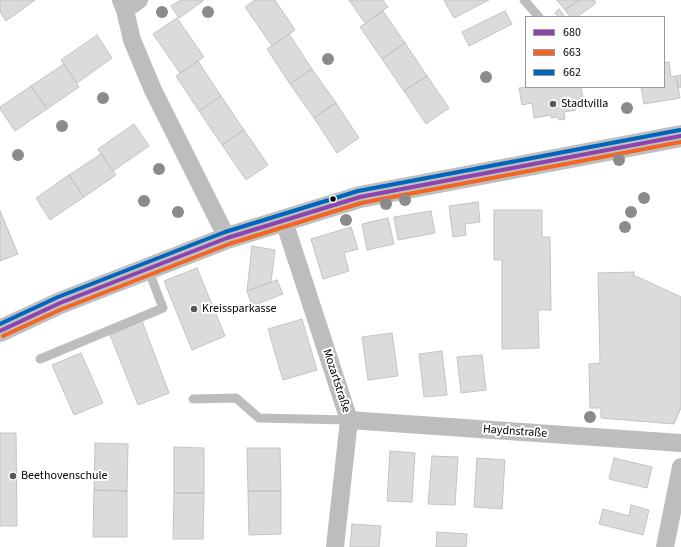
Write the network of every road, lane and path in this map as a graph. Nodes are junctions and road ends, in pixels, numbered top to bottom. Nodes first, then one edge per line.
1 (524, 0) edge
2 (128, 3) edge
3 (538, 16) edge
4 (681, 136) edge
5 (284, 221) junction
6 (228, 238) junction
7 (148, 269) junction
8 (0, 331) edge
9 (40, 359) dead end
10 (193, 398) dead end
11 (349, 420) junction
12 (681, 443) edge
13 (681, 467) edge
14 (335, 547) edge
15 (665, 547) edge

1 - 3 lane
2 - 6 street
4 - 5 street
5 - 6 street
5 - 11 street, Mozartstraße
6 - 7 street
7 - 8 street
7 - 9 lane
10 - 11 lane
11 - 12 street, Haydnstraße
11 - 14 street, Mozartstraße
13 - 15 street

